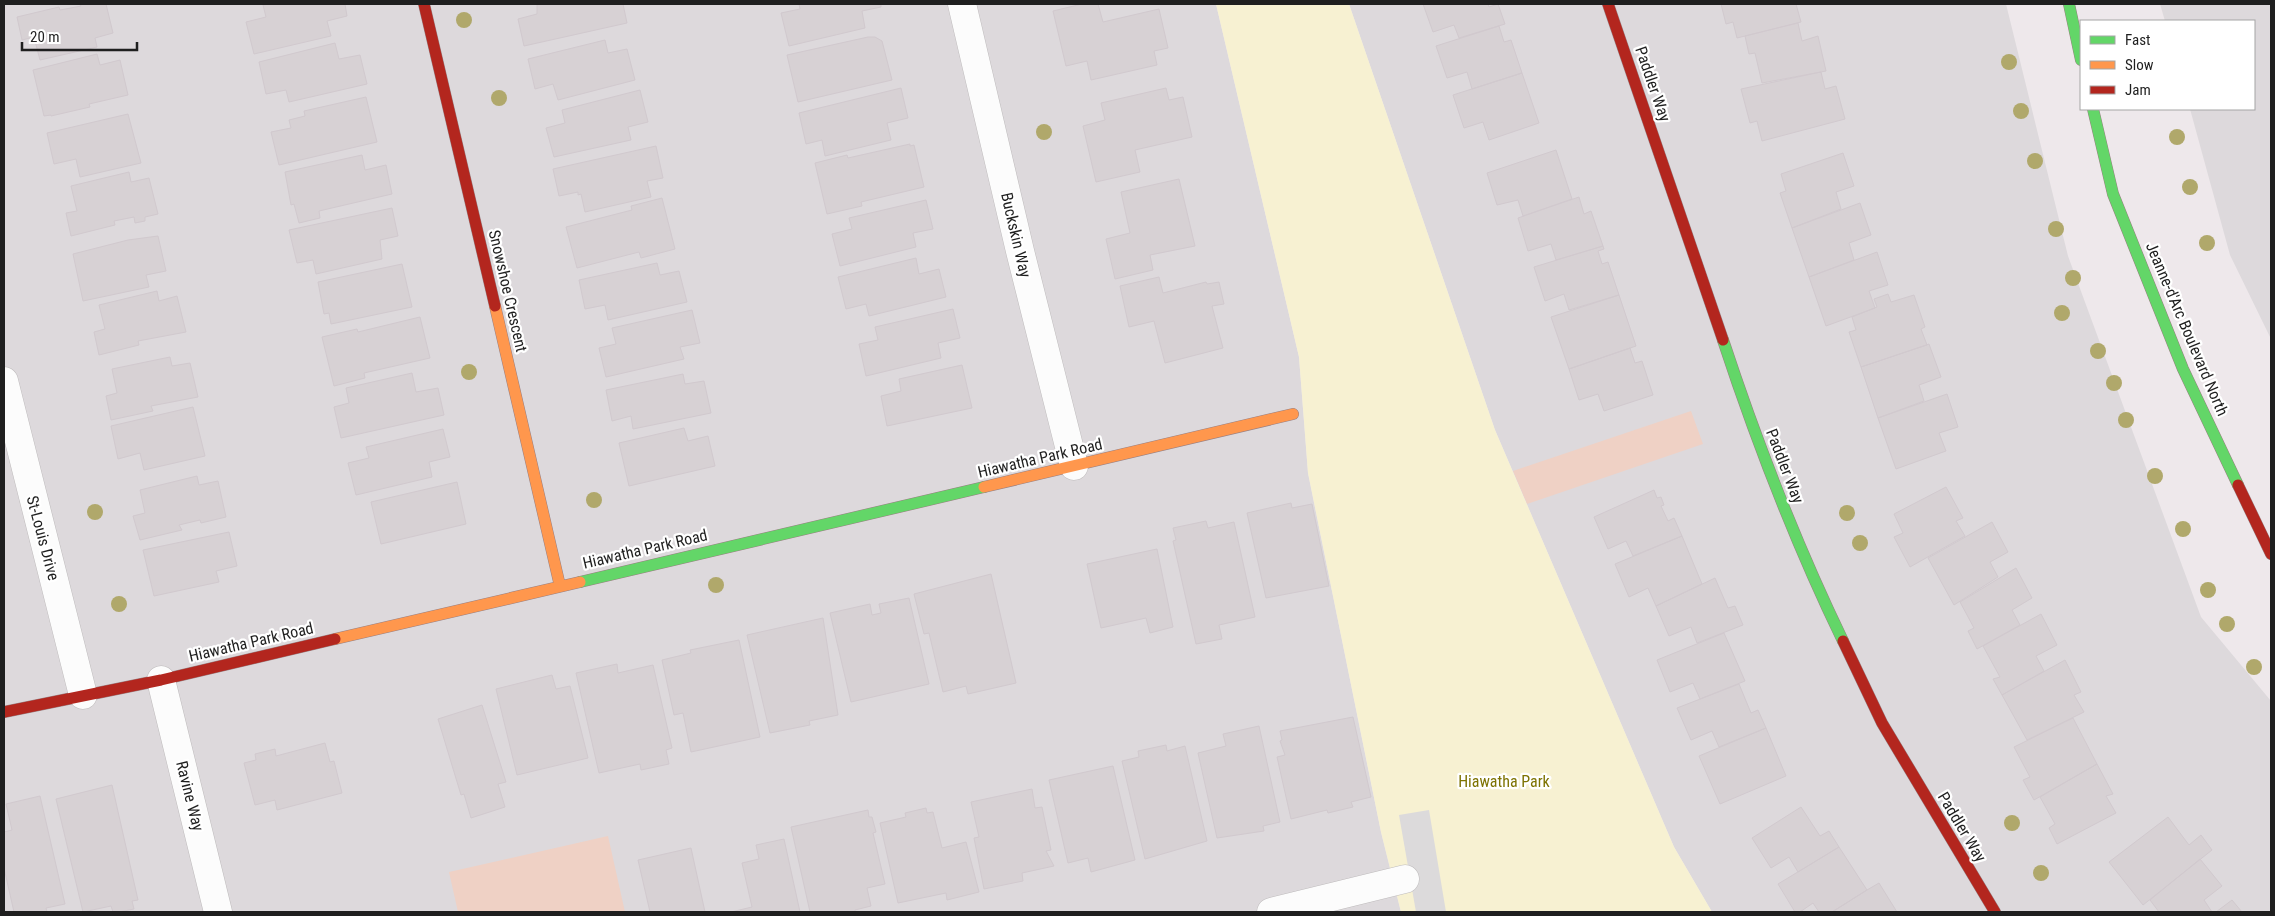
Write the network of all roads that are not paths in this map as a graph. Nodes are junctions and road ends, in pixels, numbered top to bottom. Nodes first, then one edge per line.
1 (424, 4) edge
2 (962, 4) edge
3 (1608, 4) edge
4 (2069, 4) edge
5 (2080, 55) edge
6 (2093, 110) edge
7 (4, 381) edge
8 (1293, 414) dead end
9 (1074, 466) junction
10 (2271, 554) edge
11 (560, 586) junction
12 (161, 680) junction
13 (82, 695) junction
14 (4, 712) edge
15 (1405, 879) dead end
16 (218, 912) edge
17 (1271, 912) edge
18 (1995, 912) edge

1 - 11 street, Snowshoe Crescent
2 - 9 street, Buckskin Way
3 - 18 street, Paddler Way
4 - 5 street
6 - 10 street, Jeanne-d'Arc Boulevard North
7 - 13 street, St-Louis Drive
8 - 9 street, Hiawatha Park Road
9 - 11 street, Hiawatha Park Road
11 - 12 street, Hiawatha Park Road
12 - 13 street, Hiawatha Park Road
12 - 16 street, Ravine Way
13 - 14 street, Hiawatha Park Road
15 - 17 street

